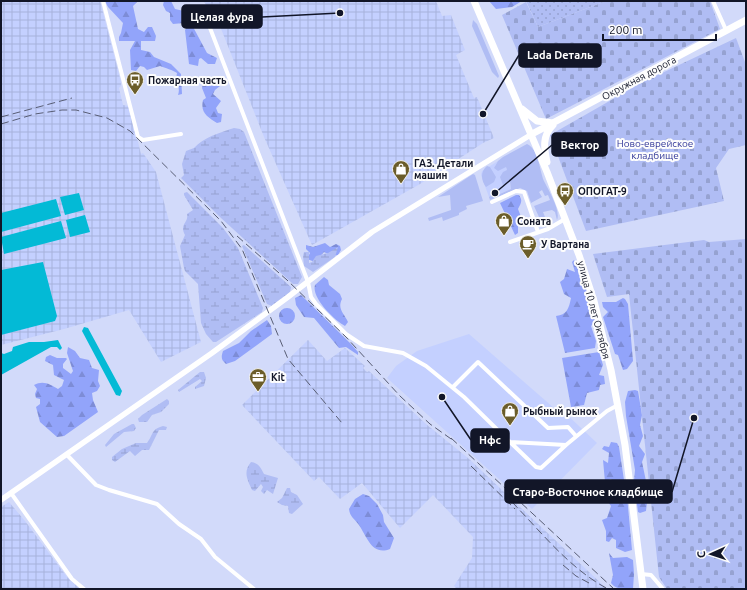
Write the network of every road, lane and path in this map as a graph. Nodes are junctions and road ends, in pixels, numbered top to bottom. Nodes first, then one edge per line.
1 (103, 1) edge
2 (474, 1) edge
3 (713, 1) edge
4 (205, 15) dead end
5 (746, 20) edge
6 (726, 30) junction
7 (517, 102) junction
8 (556, 122) junction
9 (181, 134) dead end
10 (532, 134) junction
11 (548, 172) junction
12 (492, 202) dead end
13 (566, 218) junction
14 (538, 232) junction
15 (510, 242) dead end
16 (308, 282) junction
17 (453, 388) junction
18 (618, 405) junction
19 (576, 436) junction
20 (510, 442) junction
21 (566, 445) junction
22 (66, 455) junction
23 (11, 493) junction
24 (1, 500) edge
25 (641, 574) junction
26 (84, 589) edge
27 (254, 589) edge
28 (642, 589) edge
29 (663, 589) edge

1 - 9 street
2 - 7 main road, улица 10 лет Октября
3 - 6 street
4 - 16 street
5 - 6 main road, Окружная дорога
6 - 8 main road, Окружная дорога
7 - 8 main road
7 - 10 main road, улица 10 лет Октября
8 - 10 main road, Окружная дорога
8 - 11 main road
10 - 11 main road, улица 10 лет Октября
10 - 16 street
11 - 13 main road, улица 10 лет Октября
12 - 14 street
13 - 14 street
13 - 18 main road, улица 10 лет Октября
14 - 15 street
16 - 17 street
16 - 22 street
17 - 19 street
17 - 20 street
18 - 19 street
18 - 25 main road, улица 10 лет Октября
19 - 21 street
20 - 21 street
20 - 21 street
22 - 23 street
22 - 27 street
23 - 24 street
23 - 26 street
25 - 28 main road, улица 10 лет Октября
25 - 29 street

